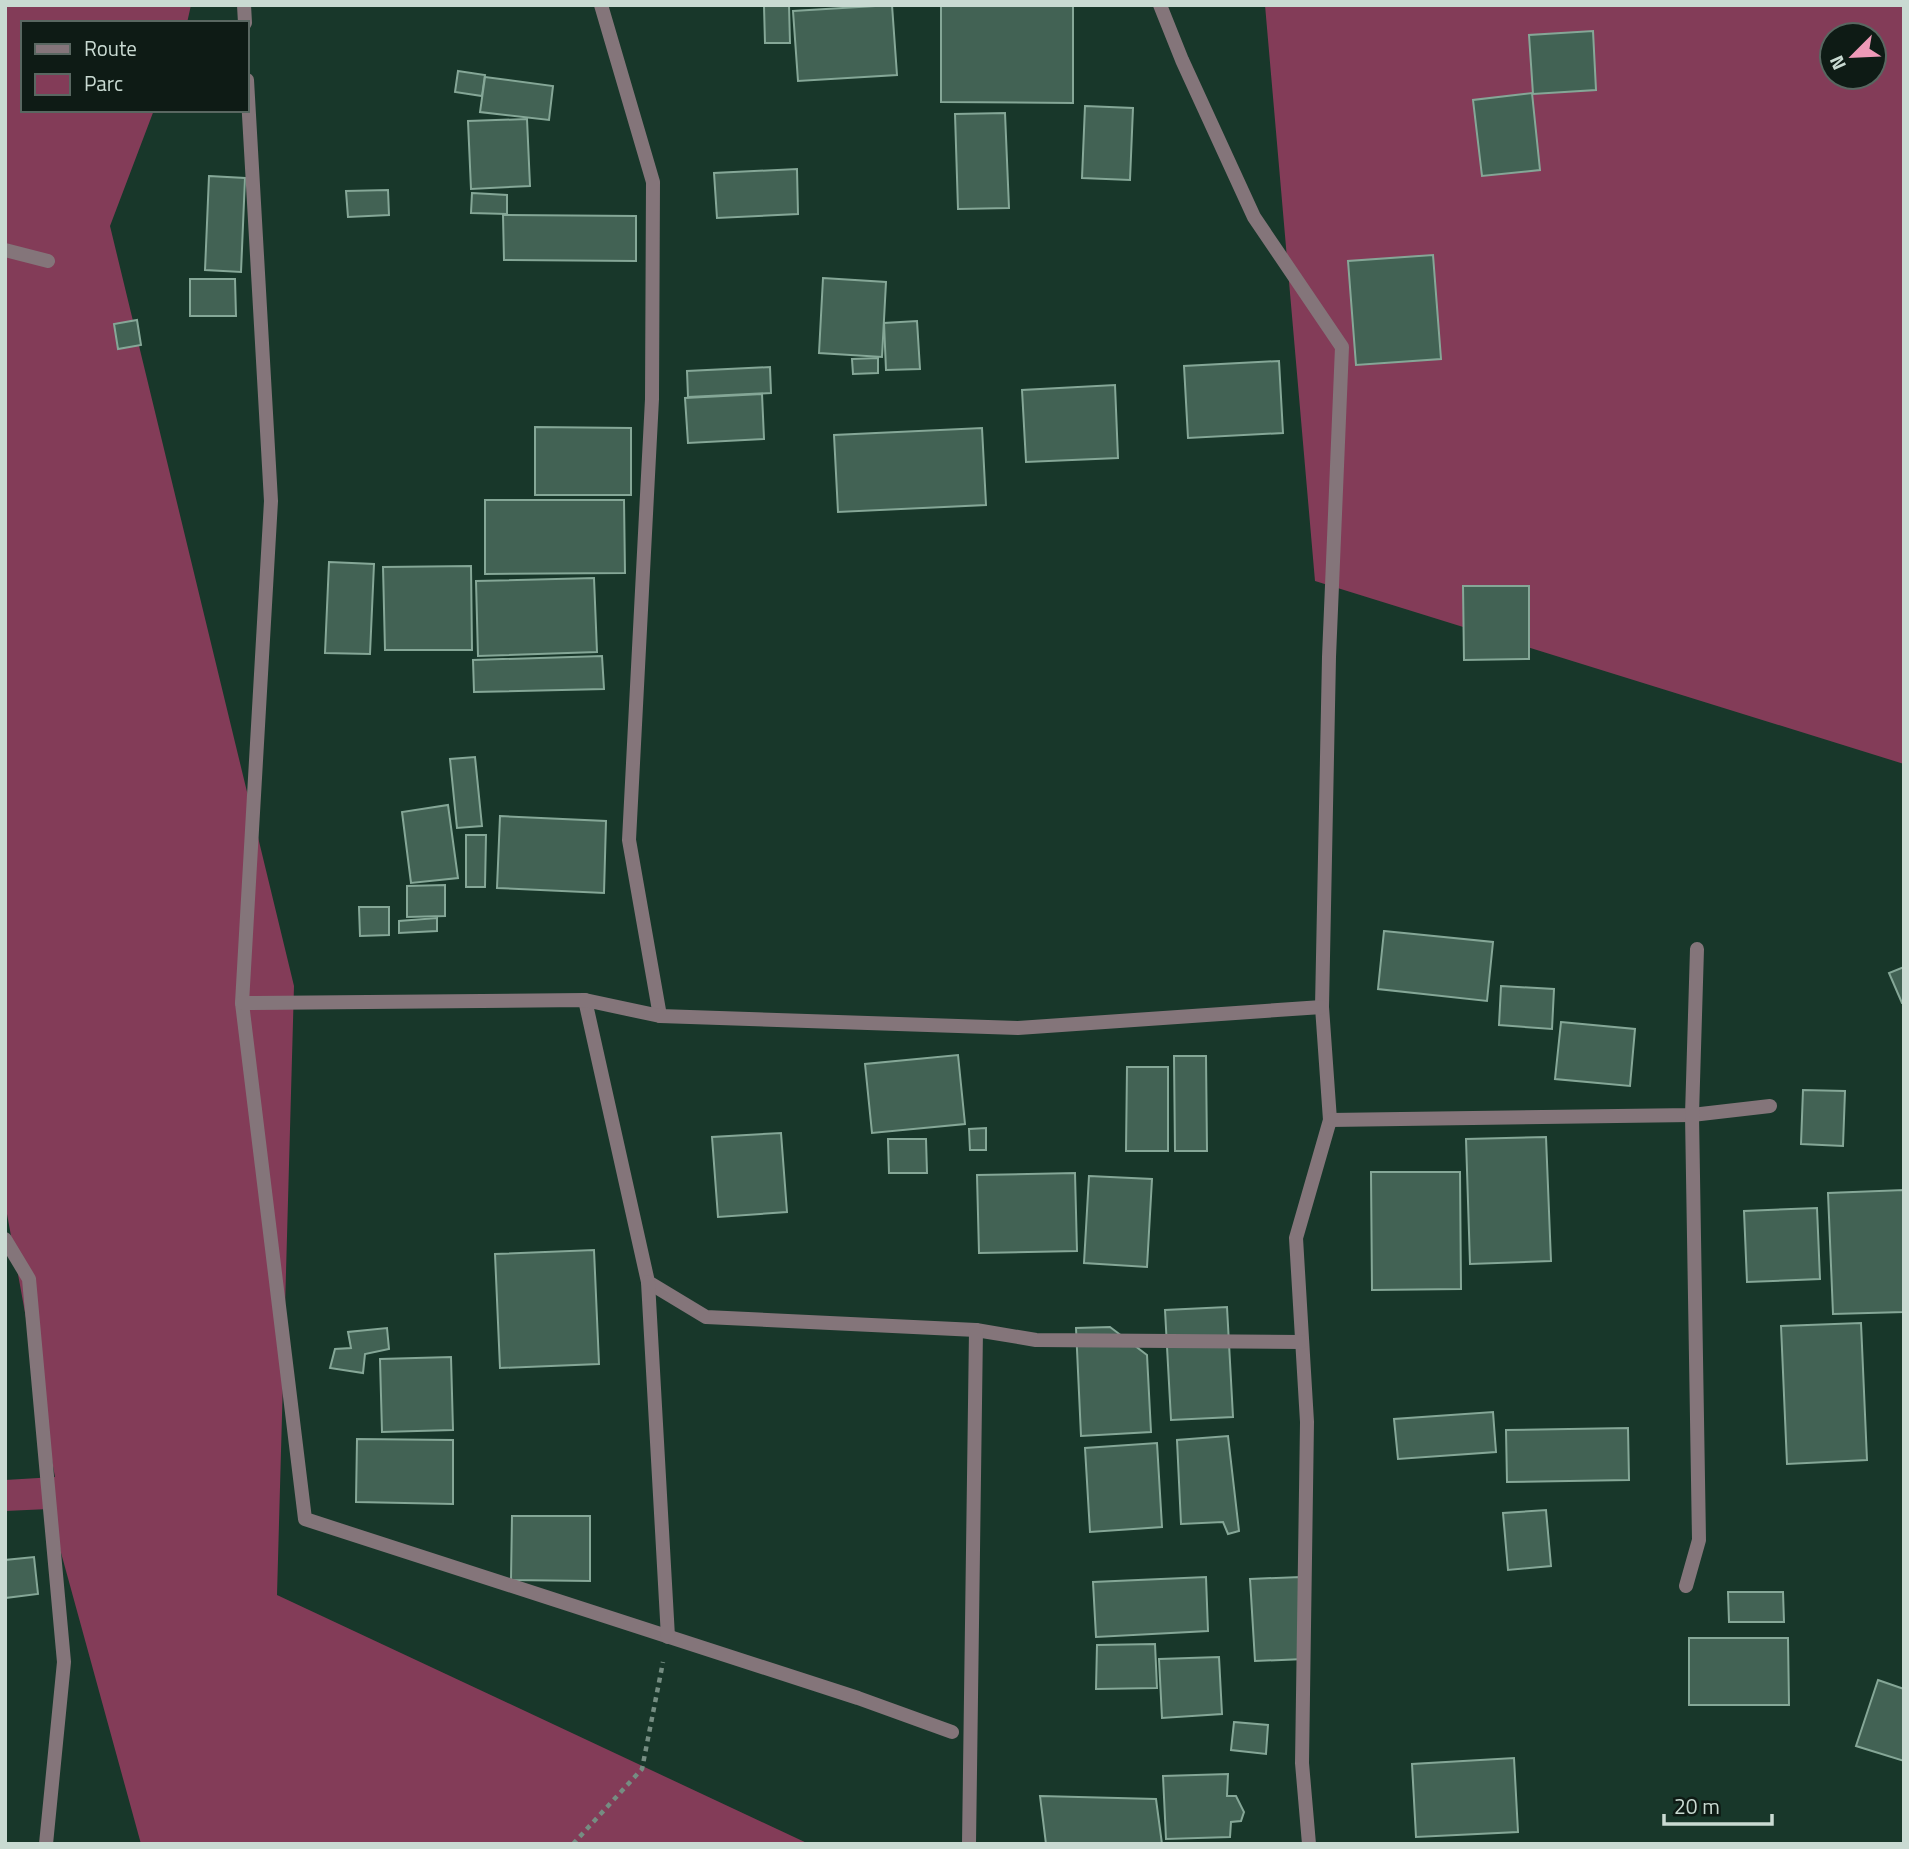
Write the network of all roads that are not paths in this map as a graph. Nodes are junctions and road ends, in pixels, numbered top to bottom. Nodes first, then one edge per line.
1 (601, 5) edge
2 (1160, 5) edge
3 (248, 98) edge
4 (5, 250) edge
5 (48, 261) dead end
6 (1697, 949) dead end
7 (585, 1000) junction
8 (242, 1003) junction
9 (1322, 1007) junction
10 (660, 1016) junction
11 (1770, 1106) dead end
12 (1692, 1115) junction
13 (1330, 1120) junction
14 (5, 1239) edge
15 (648, 1282) junction
16 (976, 1330) junction
17 (1301, 1342) junction
18 (1686, 1586) dead end
19 (667, 1637) junction
20 (952, 1732) dead end
21 (46, 1844) edge
22 (969, 1844) edge
23 (1309, 1844) edge

1 - 10 street
2 - 9 street
3 - 8 street
4 - 5 street
6 - 12 street
7 - 8 street
7 - 10 street
7 - 15 street
8 - 19 street
9 - 10 street
9 - 13 street
11 - 12 street
12 - 13 street
12 - 18 street
13 - 17 street
14 - 21 street
15 - 16 street
15 - 19 street
16 - 17 street
16 - 22 street
17 - 23 street
19 - 20 street

